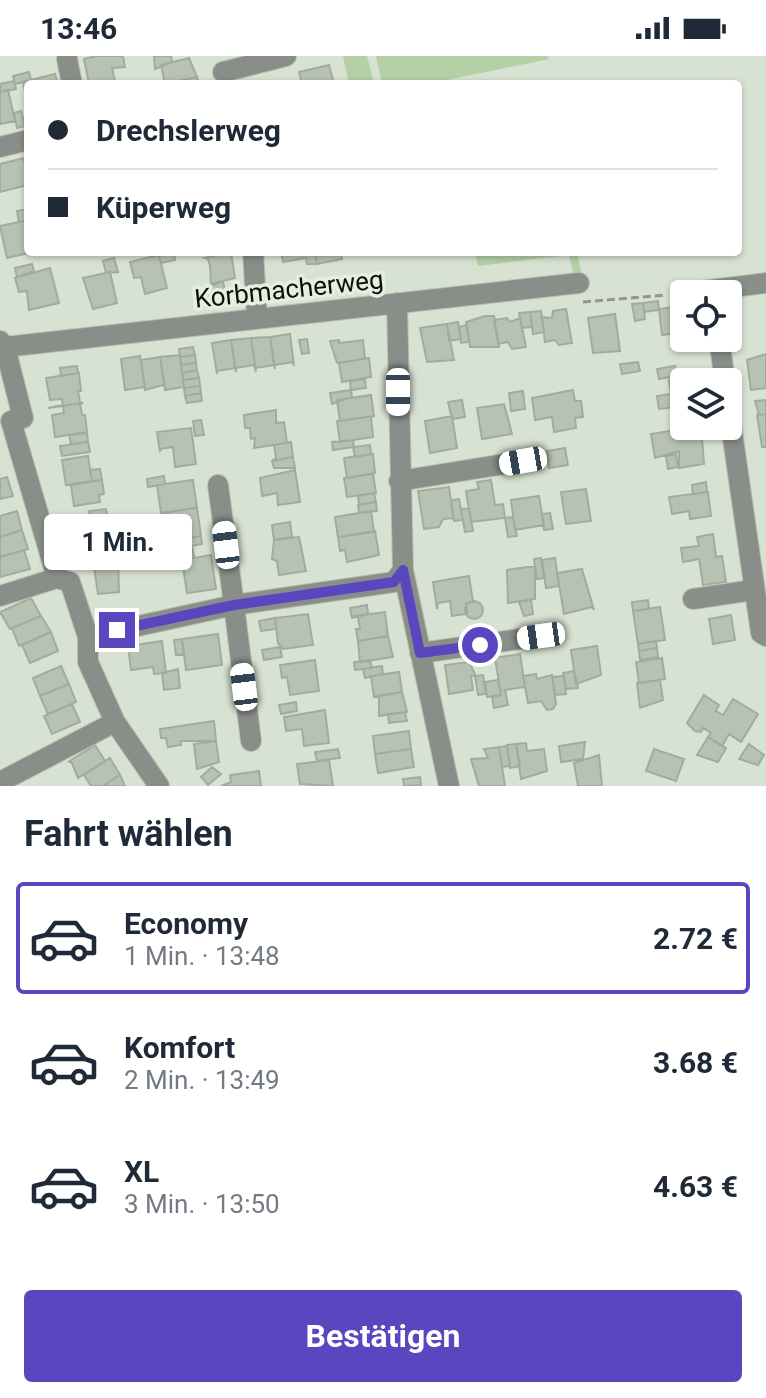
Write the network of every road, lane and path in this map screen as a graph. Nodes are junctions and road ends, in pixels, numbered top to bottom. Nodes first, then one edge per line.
1 (286, 56) edge
2 (67, 59) dead end
3 (221, 71) edge
4 (71, 80) edge
5 (24, 141) edge
6 (0, 147) edge
7 (253, 256) edge
8 (579, 283) joint
9 (766, 283) edge
10 (742, 287) edge
11 (670, 294) edge
12 (397, 303) junction
13 (257, 318) junction
14 (3, 344) edge
15 (6, 423) edge
16 (733, 440) edge
17 (523, 461) dead end
18 (399, 481) junction
19 (218, 485) dead end
20 (403, 570) junction
21 (57, 578) junction
22 (753, 590) junction
23 (0, 596) edge
24 (693, 599) dead end
25 (234, 605) junction
26 (541, 636) dead end
27 (766, 636) edge
28 (88, 637) junction
29 (420, 653) junction
30 (115, 722) junction
31 (251, 741) dead end
32 (0, 782) edge
33 (159, 786) edge
34 (449, 786) edge

1 - 3 street
2 - 4 street
5 - 6 street
7 - 13 street
8 - 11 path
8 - 12 street, Korbmacherweg
9 - 10 street
12 - 13 street, Korbmacherweg
12 - 18 street
13 - 14 street, Korbmacherweg
14 - 15 street
15 - 21 street
16 - 22 street
17 - 18 street
18 - 20 street
19 - 25 street
20 - 25 street
20 - 29 street
21 - 23 street
21 - 28 street
22 - 24 street
22 - 27 street
25 - 28 street
25 - 31 street
26 - 29 street
28 - 30 street
29 - 34 street
30 - 32 street
30 - 33 street

